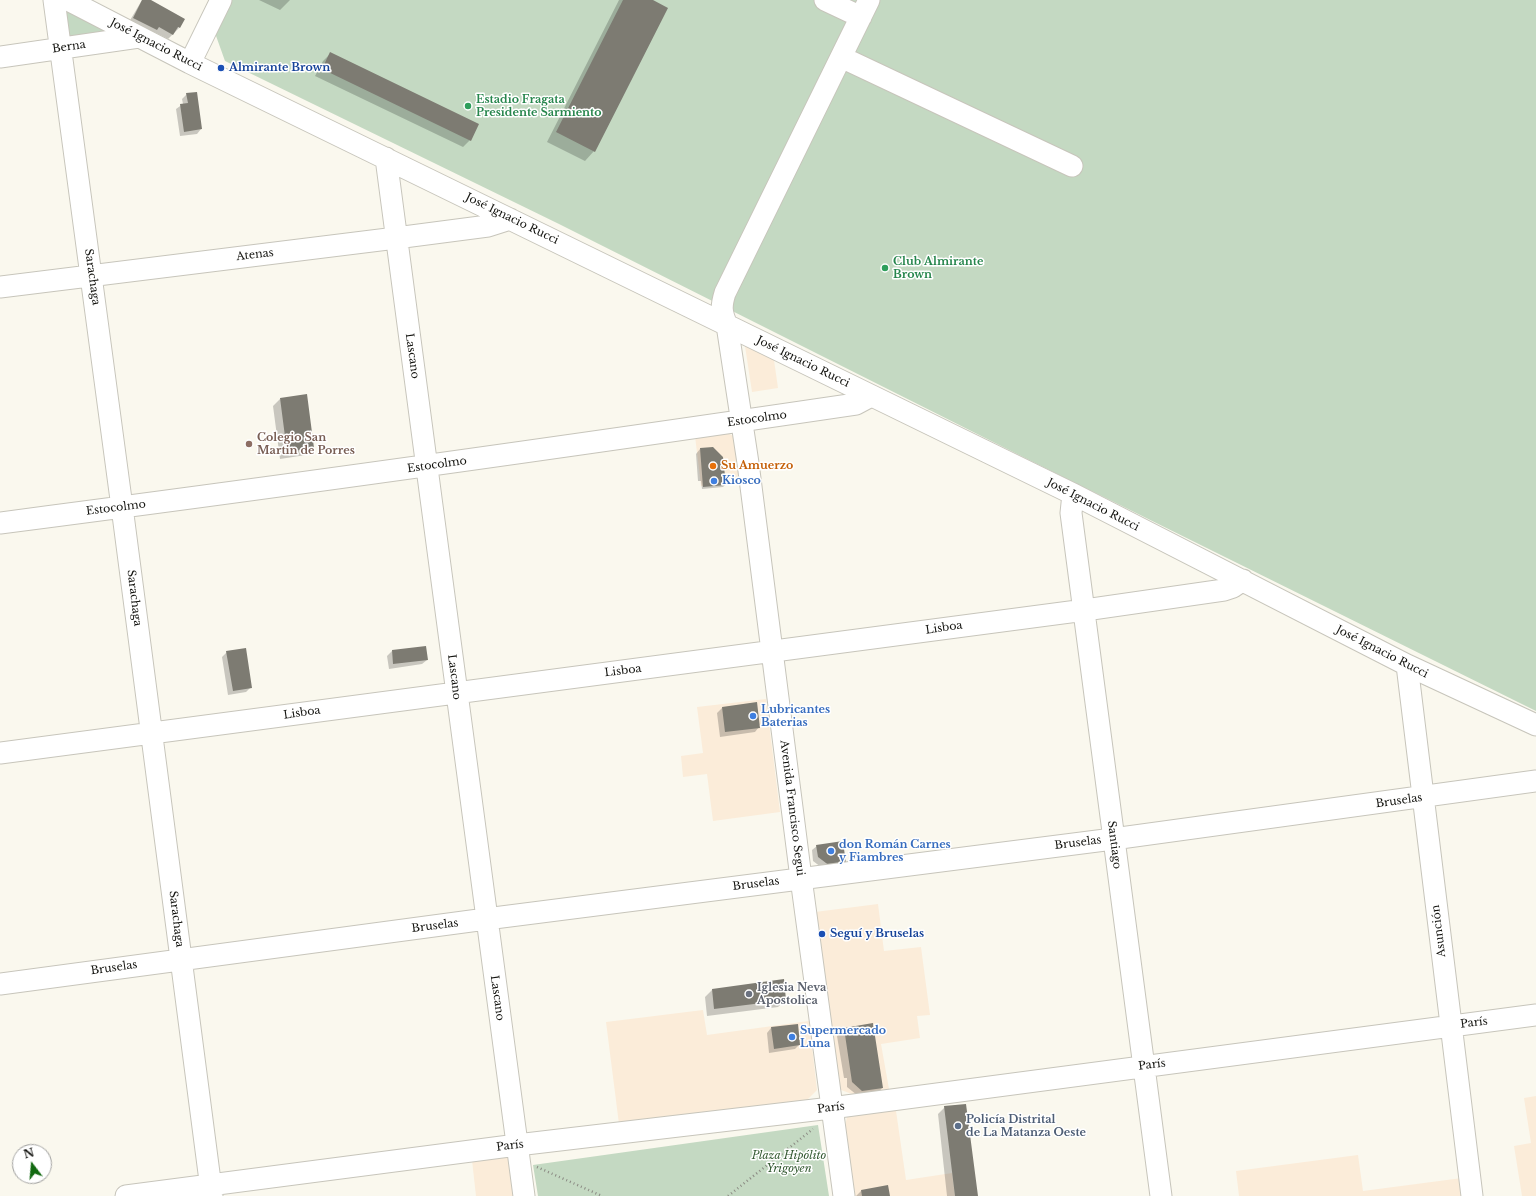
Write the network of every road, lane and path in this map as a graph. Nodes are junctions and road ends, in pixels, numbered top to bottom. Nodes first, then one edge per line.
1 (54, 0) edge
2 (68, 0) edge
3 (221, 0) edge
4 (825, 0) edge
5 (865, 9) edge
6 (139, 37) junction
7 (61, 49) junction
8 (0, 57) edge
9 (841, 57) junction
10 (190, 63) junction
11 (386, 158) junction
12 (1072, 166) dead end
13 (510, 219) junction
14 (396, 238) junction
15 (92, 275) junction
16 (0, 287) edge
17 (726, 325) junction
18 (871, 396) junction
19 (742, 421) junction
20 (428, 466) junction
21 (1073, 494) junction
22 (122, 507) junction
23 (0, 523) edge
24 (1243, 580) junction
25 (1085, 610) junction
26 (772, 652) junction
27 (1408, 665) junction
28 (456, 692) junction
29 (1536, 726) edge
30 (151, 733) junction
31 (0, 753) edge
32 (1536, 781) edge
33 (1423, 797) junction
34 (1113, 839) junction
35 (801, 878) junction
36 (486, 919) junction
37 (181, 959) junction
38 (0, 984) edge
39 (1536, 1015) edge
40 (1451, 1026) junction
41 (1144, 1066) junction
42 (831, 1108) junction
43 (818, 1125) dead end
44 (517, 1145) junction
45 (533, 1165) dead end
46 (211, 1190) edge
47 (126, 1196) edge
48 (524, 1196) edge
49 (602, 1196) edge
50 (728, 1196) edge
51 (844, 1196) edge
52 (1161, 1196) edge
53 (1472, 1196) edge

1 - 7 street, Sarachaga
2 - 6 street, José Ignacio Rucci
3 - 10 street
4 - 5 street
5 - 9 street, Avenida Francisco Segui
6 - 7 street, Berna
6 - 10 street, José Ignacio Rucci
7 - 8 street, Berna
7 - 15 street, Sarachaga
9 - 12 street
9 - 17 street, Avenida Francisco Segui
10 - 11 street, José Ignacio Rucci
11 - 13 street, José Ignacio Rucci
11 - 14 street, Lascano
13 - 14 street, Atenas
13 - 17 street, José Ignacio Rucci
14 - 15 street, Atenas
14 - 20 street, Lascano
15 - 16 street, Atenas
15 - 22 street, Sarachaga
17 - 18 street, José Ignacio Rucci
17 - 19 street, Avenida Francisco Segui
18 - 19 street, Estocolmo
18 - 21 street, José Ignacio Rucci
19 - 20 street, Estocolmo
19 - 26 street, Avenida Francisco Segui
20 - 22 street, Estocolmo
20 - 28 street, Lascano
21 - 24 street, José Ignacio Rucci
21 - 25 street, Santiago
22 - 23 street, Estocolmo
22 - 30 street, Sarachaga
24 - 25 street, Lisboa
24 - 27 street, José Ignacio Rucci
25 - 26 street, Lisboa
25 - 34 street, Santiago
26 - 28 street, Lisboa
26 - 35 street, Avenida Francisco Segui
27 - 29 street, José Ignacio Rucci
27 - 33 street, Asunción
28 - 30 street, Lisboa
28 - 36 street, Lascano
30 - 31 street, Lisboa
30 - 37 street, Sarachaga
32 - 33 street, Bruselas
33 - 34 street, Bruselas
33 - 40 street, Asunción
34 - 35 street, Bruselas
34 - 41 street, Santiago
35 - 36 street, Bruselas
35 - 42 street, Avenida Francisco Segui
36 - 37 street, Bruselas
36 - 44 street, Lascano
37 - 38 street, Bruselas
37 - 46 street, Sarachaga
39 - 40 street, París
40 - 41 street, París
40 - 53 street, Asunción
41 - 42 street, París
41 - 52 street, Santiago
42 - 44 street, París
42 - 51 street, Avenida Francisco Segui
43 - 50 path
44 - 46 street, París
44 - 48 street, Lascano
45 - 49 path
46 - 47 street, París

